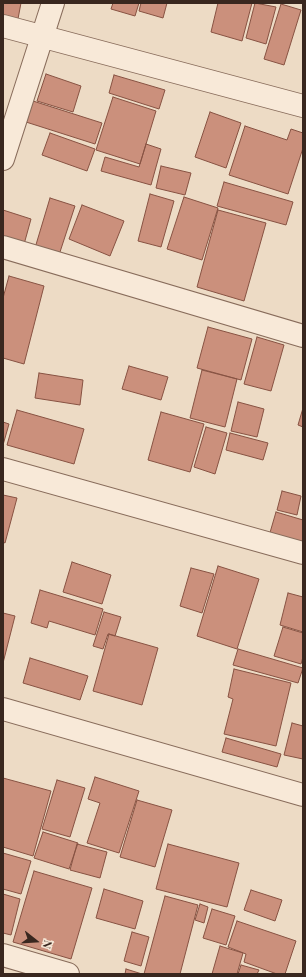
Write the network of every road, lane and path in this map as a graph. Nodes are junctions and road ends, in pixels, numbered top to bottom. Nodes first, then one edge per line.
1 (53, 3) edge
2 (3, 26) edge
3 (43, 37) junction
4 (303, 106) edge
5 (3, 159) edge
6 (3, 247) edge
7 (303, 336) edge
8 (3, 469) edge
9 (303, 553) edge
10 (3, 709) edge
11 (303, 795) edge
12 (3, 955) edge
13 (68, 974) edge

1 - 3 street
2 - 3 street
3 - 4 street
3 - 5 street
6 - 7 street
8 - 9 street
10 - 11 street
12 - 13 street

